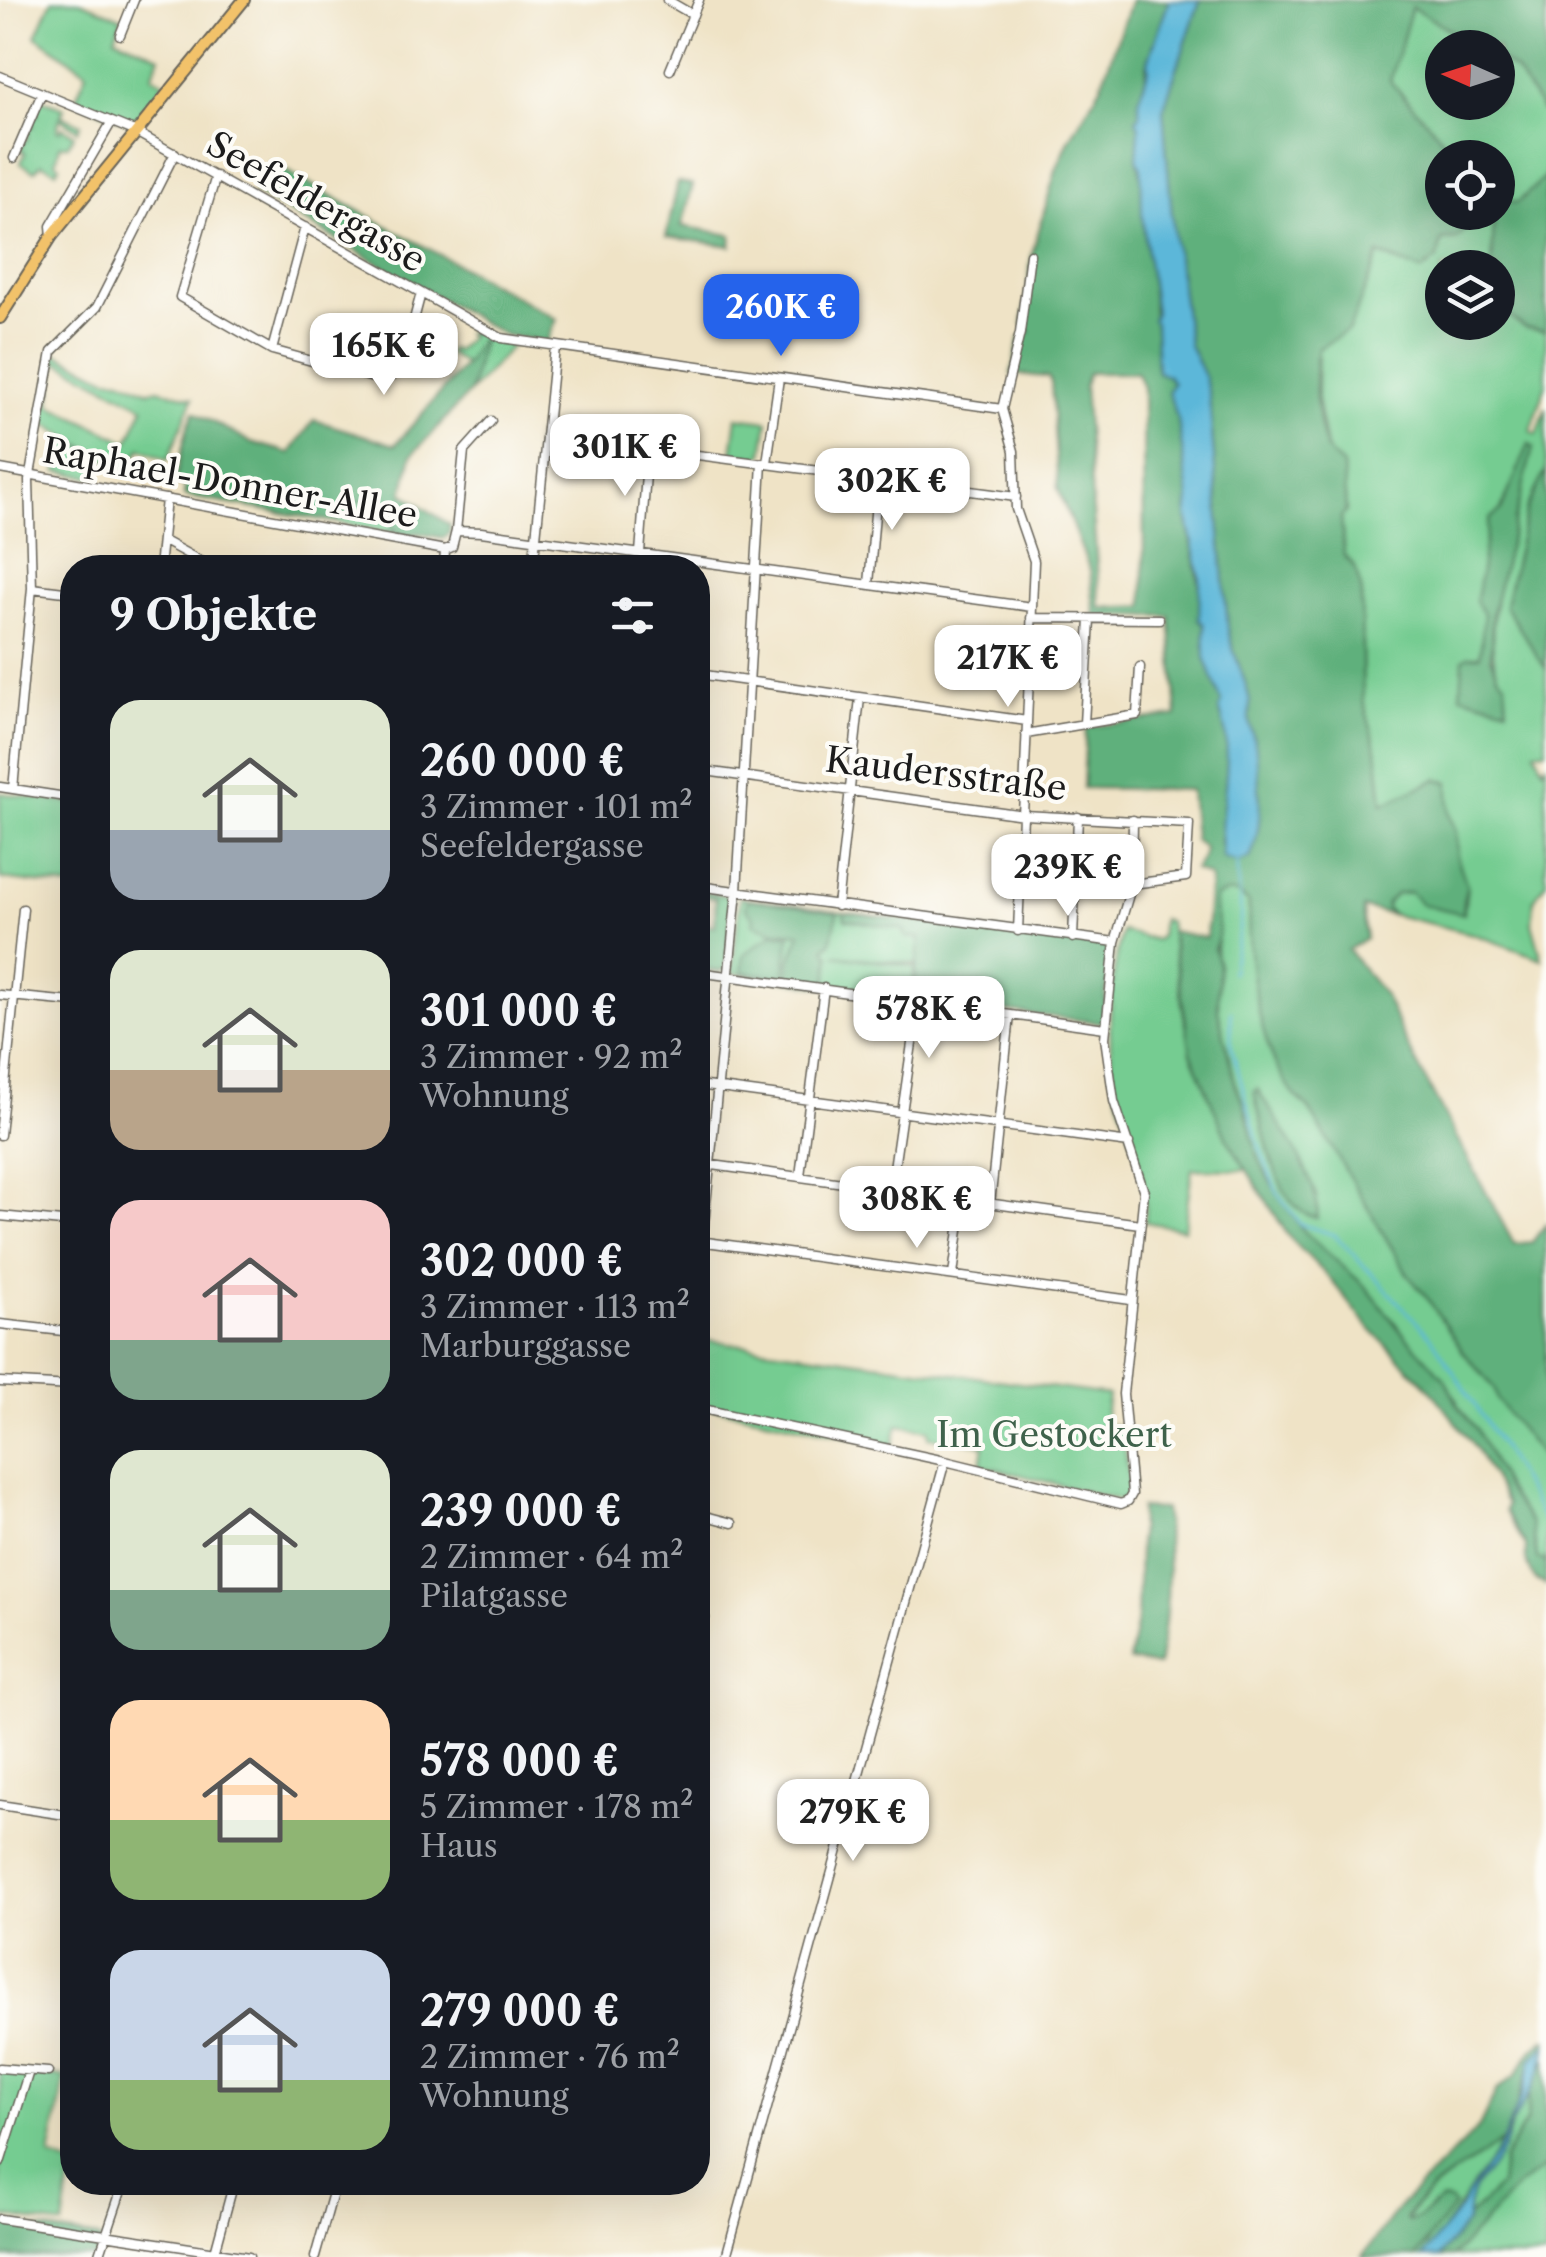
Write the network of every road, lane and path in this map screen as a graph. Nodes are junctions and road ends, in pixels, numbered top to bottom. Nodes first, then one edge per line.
1 (134, 0) edge
2 (244, 0) edge
3 (667, 0) edge
4 (700, 0) edge
5 (693, 16) junction
6 (120, 35) dead end
7 (670, 70) dead end
8 (0, 76) edge
9 (42, 93) junction
10 (112, 123) junction
11 (134, 131) junction
12 (175, 153) junction
13 (14, 158) dead end
14 (216, 176) junction
15 (306, 227) junction
16 (52, 236) junction
17 (1030, 254) dead end
18 (422, 294) junction
19 (0, 318) edge
20 (555, 348) junction
21 (272, 350) junction
22 (778, 378) junction
23 (1002, 409) junction
24 (491, 422) dead end
25 (546, 435) junction
26 (648, 448) junction
27 (764, 463) junction
28 (0, 469) edge
29 (30, 474) junction
30 (878, 479) junction
31 (1016, 498) junction
32 (166, 499) junction
33 (456, 531) junction
34 (535, 538) junction
35 (162, 540) junction
36 (445, 550) junction
37 (640, 553) junction
38 (161, 555) edge
39 (189, 555) edge
40 (445, 555) edge
41 (533, 555) edge
42 (654, 555) edge
43 (710, 563) edge
44 (756, 569) junction
45 (868, 584) junction
46 (32, 588) junction
47 (60, 592) edge
48 (1032, 607) junction
49 (1031, 618) junction
50 (1159, 619) dead end
51 (1090, 620) junction
52 (1140, 668) dead end
53 (710, 676) edge
54 (749, 682) junction
55 (860, 698) junction
56 (1027, 721) junction
57 (1084, 723) junction
58 (1026, 734) junction
59 (710, 772) edge
60 (743, 776) junction
61 (0, 787) edge
62 (13, 789) junction
63 (850, 792) junction
64 (60, 796) edge
65 (1024, 815) junction
66 (1078, 817) junction
67 (1133, 820) junction
68 (1132, 884) junction
69 (710, 888) edge
70 (737, 892) junction
71 (837, 906) junction
72 (23, 909) dead end
73 (1018, 931) junction
74 (1073, 938) junction
75 (1114, 942) junction
76 (710, 974) edge
77 (728, 976) junction
78 (824, 988) junction
79 (0, 994) edge
80 (14, 996) junction
81 (877, 997) dead end
82 (60, 1001) edge
83 (1010, 1015) junction
84 (1105, 1028) junction
85 (710, 1087) edge
86 (716, 1088) junction
87 (810, 1101) junction
88 (902, 1114) junction
89 (998, 1127) junction
90 (0, 1134) edge
91 (1129, 1143) junction
92 (710, 1153) edge
93 (710, 1164) edge
94 (800, 1176) junction
95 (890, 1189) junction
96 (964, 1200) junction
97 (990, 1204) junction
98 (0, 1216) edge
99 (60, 1222) edge
100 (1140, 1224) junction
101 (710, 1242) edge
102 (953, 1275) junction
103 (1131, 1300) junction
104 (0, 1324) edge
105 (60, 1331) edge
106 (0, 1382) edge
107 (60, 1385) edge
108 (710, 1411) edge
109 (945, 1461) junction
110 (710, 1517) edge
111 (732, 1523) dead end
112 (0, 1805) edge
113 (60, 1814) edge
114 (0, 2068) edge
115 (30, 2071) junction
116 (48, 2072) dead end
117 (0, 2163) edge
118 (120, 2195) edge
119 (230, 2195) edge
120 (333, 2195) edge
121 (0, 2219) edge
122 (108, 2237) junction
123 (215, 2252) junction
124 (100, 2257) edge
125 (250, 2257) edge
126 (316, 2257) edge
127 (726, 2257) edge

1 - 6 street
2 - 11 main road
3 - 5 street
4 - 5 street
5 - 7 street
8 - 9 street, Seefeldergasse
9 - 10 street, Seefeldergasse
9 - 13 street
10 - 11 street, Seefeldergasse
10 - 16 street
11 - 12 street, Seefeldergasse
11 - 16 main road
12 - 14 street, Seefeldergasse
12 - 29 street
14 - 15 street, Seefeldergasse
14 - 21 street
15 - 18 street, Seefeldergasse
15 - 21 street
16 - 19 main road
17 - 23 street
18 - 20 street, Seefeldergasse
18 - 21 street
20 - 22 street, Seefeldergasse
20 - 25 street
22 - 23 street, Seefeldergasse
22 - 27 street
23 - 31 street
24 - 33 street
25 - 26 street
25 - 34 street
26 - 27 street
26 - 37 street
27 - 30 street
27 - 44 street
28 - 29 street, Raphael-Donner-Allee
29 - 32 street, Raphael-Donner-Allee
29 - 46 street
30 - 31 street
30 - 45 street
31 - 48 street
32 - 35 street
32 - 36 street, Raphael-Donner-Allee
33 - 34 street, Raphael-Donner-Allee
33 - 36 street, Raphael-Donner-Allee
34 - 37 street, Raphael-Donner-Allee
34 - 41 street
35 - 38 street
35 - 39 street
36 - 40 street
37 - 42 street, Raphael-Donner-Allee
43 - 44 street, Raphael-Donner-Allee
44 - 45 street, Raphael-Donner-Allee
44 - 54 street
45 - 48 street, Raphael-Donner-Allee
46 - 47 street
46 - 62 street
48 - 49 street
49 - 51 street
49 - 56 street
50 - 51 street
51 - 57 street
52 - 57 street
53 - 54 street
54 - 55 street
54 - 60 street
55 - 56 street
55 - 63 street
56 - 58 street
57 - 58 street
58 - 65 street
59 - 60 street, Kaudersstraße
60 - 63 street, Kaudersstraße
60 - 70 street
61 - 62 street
62 - 64 street
63 - 65 street, Kaudersstraße
63 - 71 street
65 - 66 street, Kaudersstraße
65 - 73 street
66 - 67 street, Kaudersstraße
66 - 74 street
67 - 68 street
67 - 68 street, Kaudersstraße
68 - 75 street
69 - 70 street
70 - 71 street
70 - 77 street
71 - 73 street
72 - 80 street
73 - 74 street
74 - 75 street
75 - 84 street
76 - 77 street
77 - 78 street
77 - 86 street
78 - 81 street
78 - 87 street
79 - 80 street
80 - 82 street
80 - 90 street
83 - 84 street
83 - 88 street
83 - 89 street
84 - 91 street
85 - 86 street
86 - 87 street
86 - 92 street
87 - 88 street
87 - 94 street
88 - 89 street
88 - 95 street
89 - 91 street
89 - 97 street
91 - 100 street
93 - 94 street
94 - 95 street
95 - 96 street
96 - 97 street
96 - 102 street
97 - 100 street
98 - 99 street
100 - 103 street
101 - 102 street
102 - 103 street
103 - 109 street
104 - 105 street
106 - 107 street
108 - 109 street
109 - 127 street
110 - 111 street
112 - 113 street
114 - 115 street
115 - 116 street
115 - 117 street
118 - 122 street
119 - 123 street
120 - 126 street
121 - 122 street
122 - 123 street
122 - 124 street
123 - 125 street

